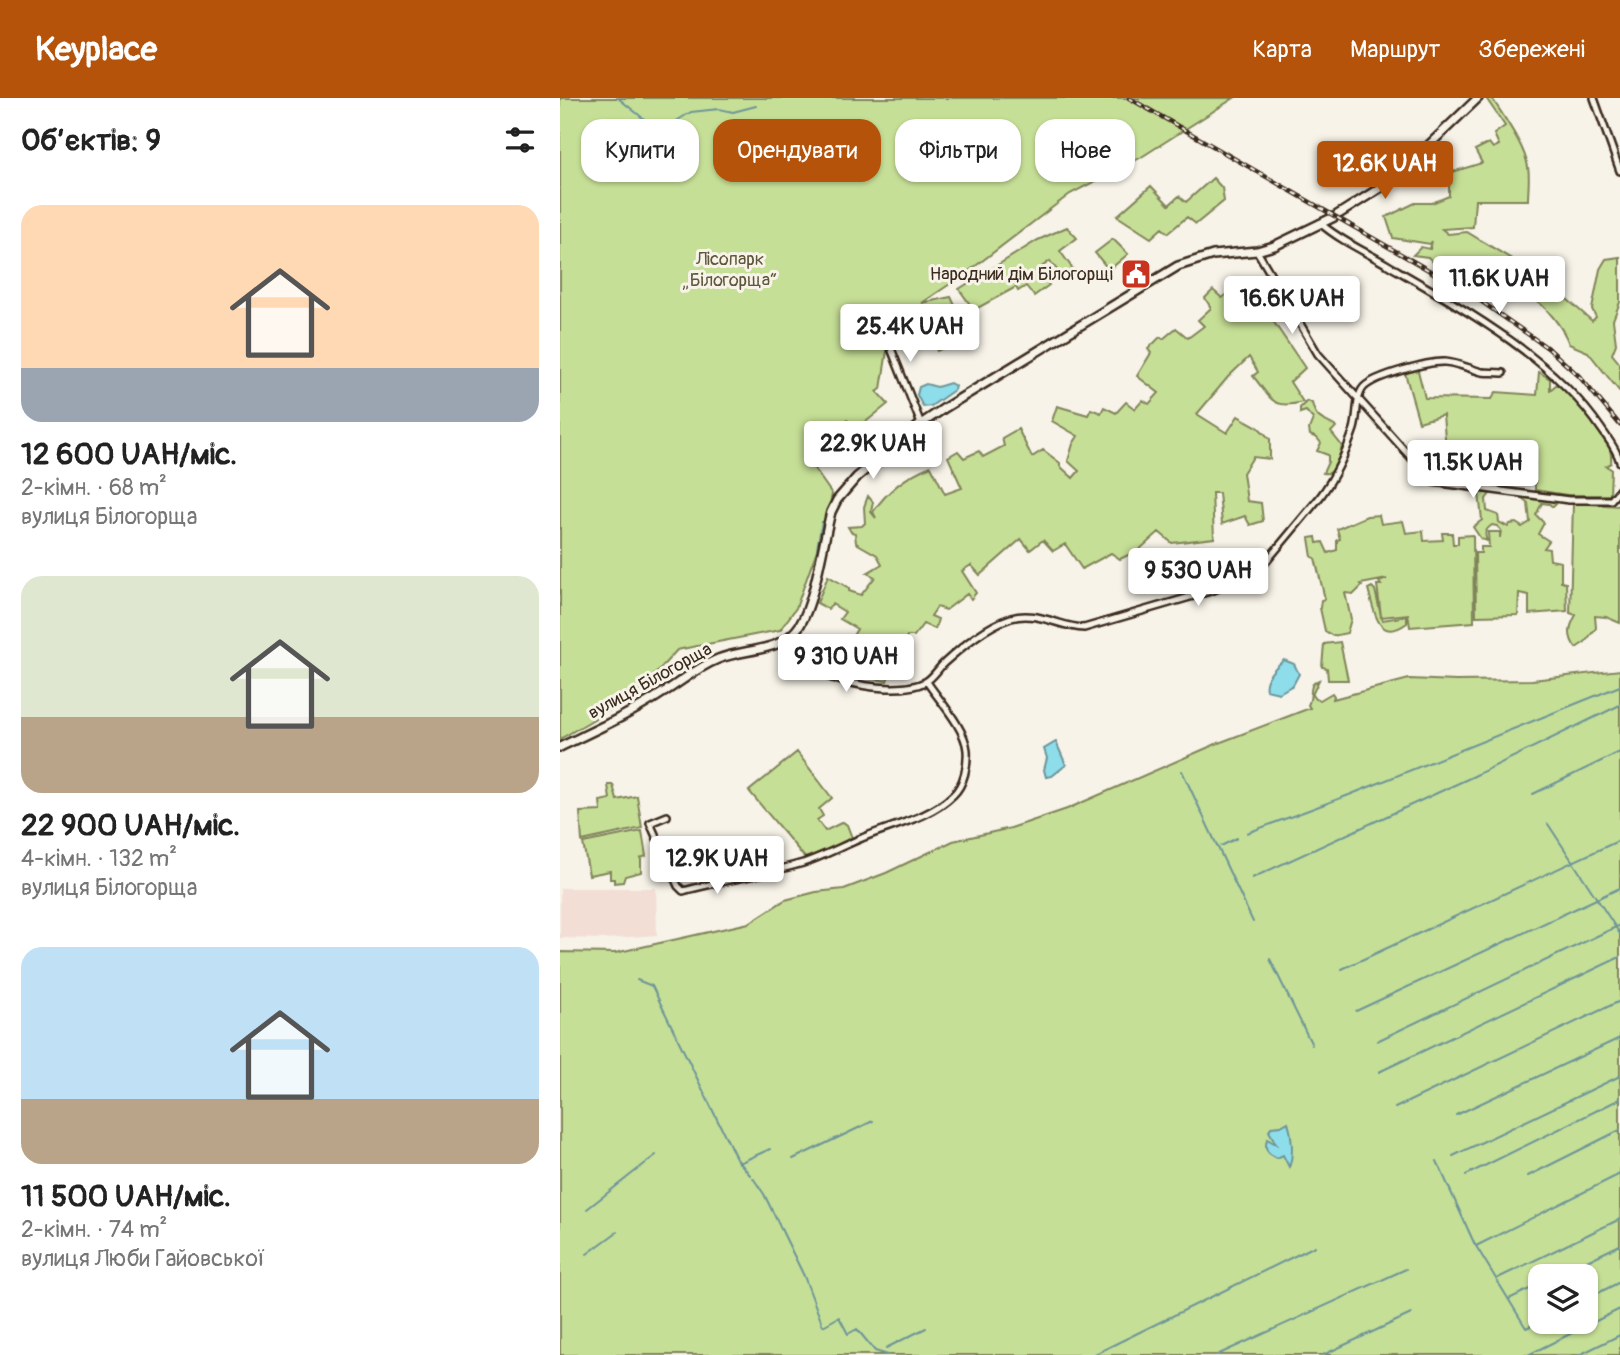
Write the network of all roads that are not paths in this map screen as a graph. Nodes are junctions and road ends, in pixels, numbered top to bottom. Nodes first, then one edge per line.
1 (1478, 98) edge
2 (1594, 98) edge
3 (1620, 169) edge
4 (1320, 223) junction
5 (1257, 251) junction
6 (877, 313) dead end
7 (1503, 373) dead end
8 (1359, 397) junction
9 (921, 424) junction
10 (1620, 462) edge
11 (1620, 489) edge
12 (785, 640) junction
13 (927, 682) junction
14 (560, 747) edge
15 (667, 816) dead end

1 - 4 street
2 - 3 street
4 - 5 street
4 - 10 street
5 - 8 street
5 - 9 street
6 - 9 street
7 - 8 street
8 - 11 street
8 - 13 street
9 - 12 street
12 - 13 street
12 - 14 street, вулиця Білогорща
13 - 15 street

